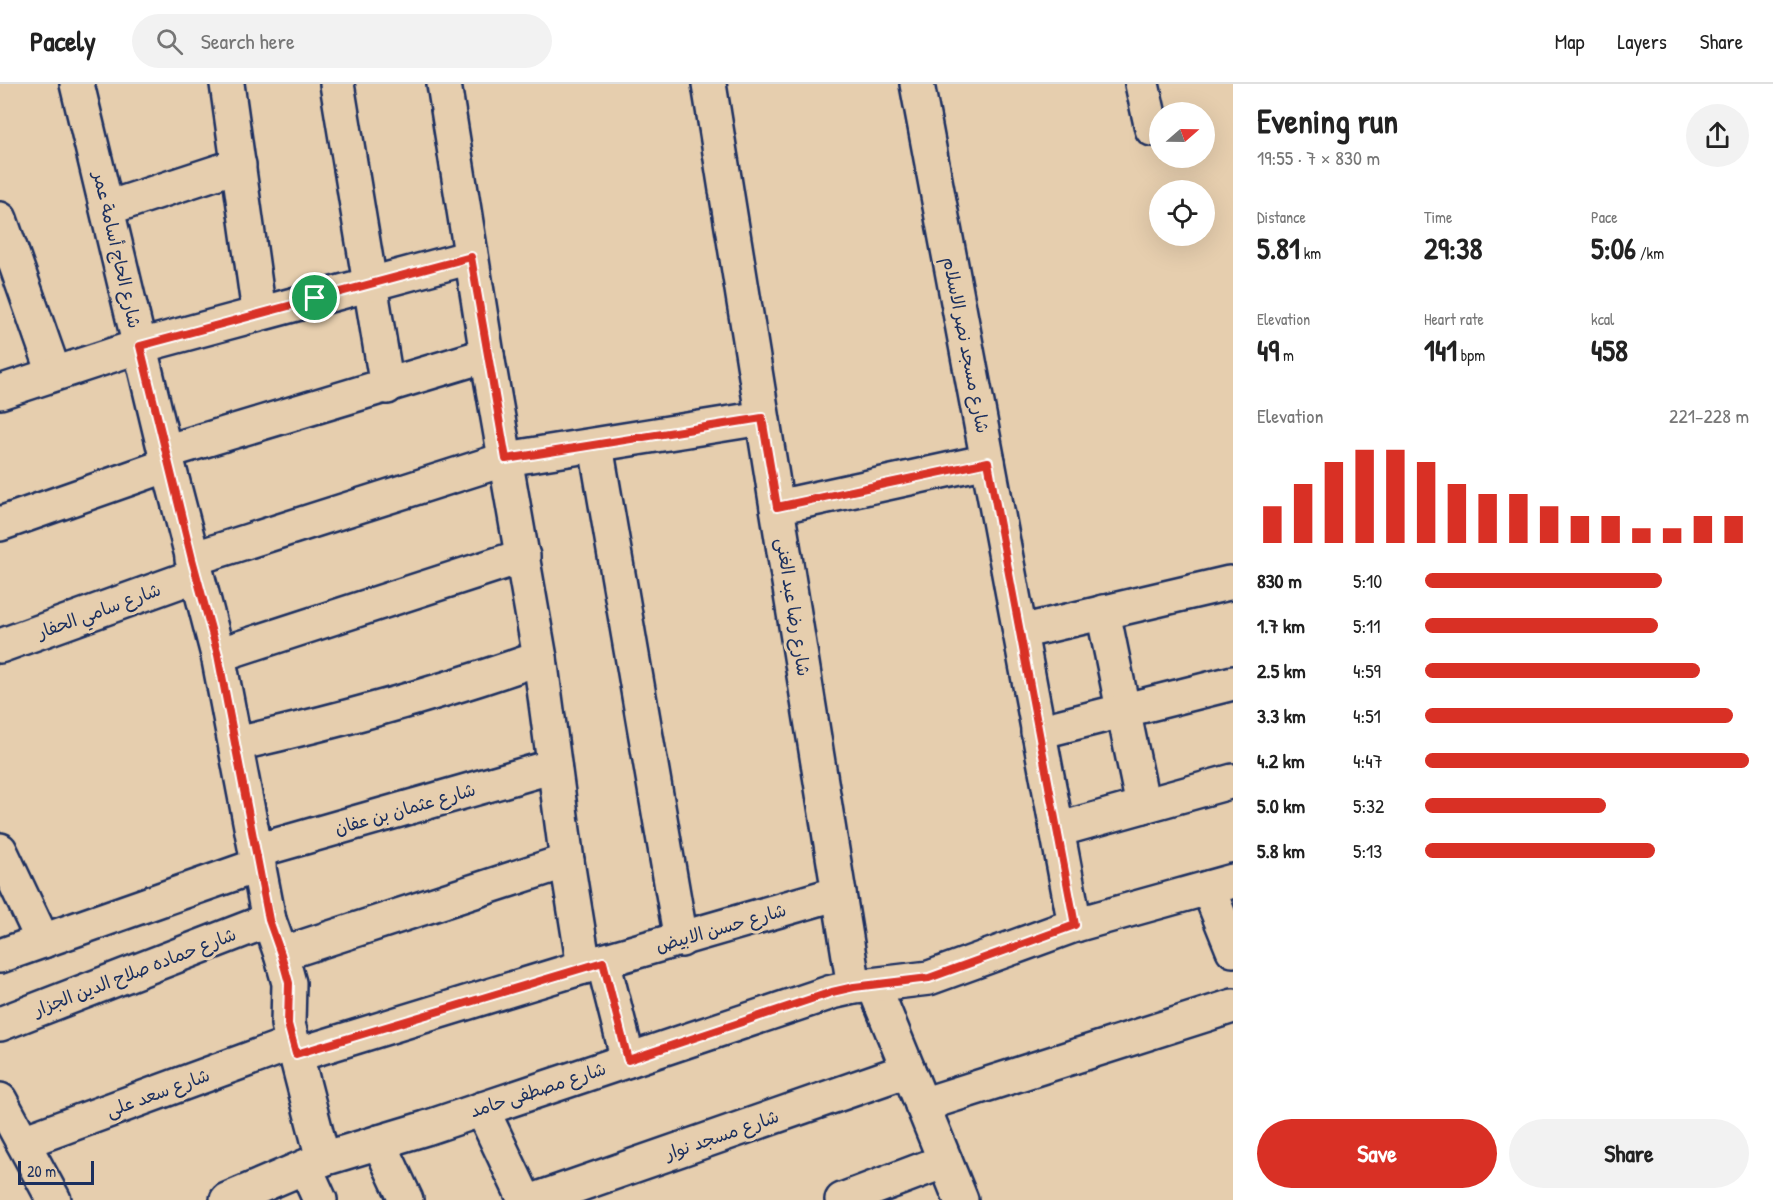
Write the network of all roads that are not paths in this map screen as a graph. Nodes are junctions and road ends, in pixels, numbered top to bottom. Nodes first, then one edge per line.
1 (77, 84) edge
2 (227, 84) edge
3 (337, 84) edge
4 (444, 84) edge
5 (709, 84) edge
6 (917, 84) edge
7 (1142, 84) edge
8 (1149, 116) edge
9 (239, 165) junction
10 (108, 208) junction
11 (0, 219) edge
12 (471, 257) junction
13 (370, 284) junction
14 (260, 314) junction
15 (140, 346) junction
16 (487, 355) junction
17 (54, 373) junction
18 (387, 387) junction
19 (0, 392) edge
20 (762, 418) junction
21 (596, 446) junction
22 (167, 459) junction
23 (506, 459) junction
24 (988, 462) junction
25 (777, 507) junction
26 (0, 524) edge
27 (523, 556) junction
28 (194, 567) junction
29 (1229, 583) dead end
30 (1103, 612) junction
31 (1020, 632) junction
32 (0, 646) edge
33 (218, 655) junction
34 (540, 658) junction
35 (1233, 683) edge
36 (1122, 711) junction
37 (1038, 732) junction
38 (236, 744) junction
39 (554, 766) junction
40 (1233, 781) edge
41 (1143, 806) junction
42 (1057, 830) junction
43 (0, 850) edge
44 (257, 858) junction
45 (567, 861) junction
46 (1221, 884) edge
47 (839, 893) junction
48 (269, 920) junction
49 (1075, 925) junction
50 (681, 940) junction
51 (43, 941) junction
52 (1233, 950) edge
53 (281, 954) junction
54 (0, 956) edge
55 (594, 964) junction
56 (864, 987) junction
57 (1233, 1005) edge
58 (0, 1024) edge
59 (294, 1049) junction
60 (628, 1060) junction
61 (908, 1070) junction
62 (0, 1100) edge
63 (922, 1105) junction
64 (482, 1109) junction
65 (23, 1142) junction
66 (379, 1142) junction
67 (945, 1161) junction
68 (314, 1163) junction
69 (54, 1200) edge
70 (226, 1200) edge
71 (320, 1200) edge
72 (406, 1200) edge
73 (525, 1200) edge
74 (536, 1200) edge
75 (842, 1200) edge
76 (960, 1200) edge

1 - 10 street, شارع الحاج أسامة عمر
2 - 9 street
3 - 13 street
4 - 12 street
5 - 20 street, شارع رضا عبد الغنى
6 - 24 street, شارع مسجد نصر الاسلام
7 - 8 street
9 - 10 street
9 - 14 street
10 - 15 street, شارع الحاج أسامة عمر
11 - 17 street
12 - 13 street
12 - 16 street
13 - 14 street
13 - 18 street
14 - 15 street
15 - 17 street
15 - 22 street, شارع الحاج أسامة عمر
16 - 18 street
16 - 23 street
17 - 19 street
18 - 22 street
20 - 21 street, شارع سامي الحفار
20 - 25 street, شارع رضا عبد الغنى
21 - 23 street, شارع سامي الحفار
21 - 50 street
22 - 26 street
22 - 28 street, شارع الحاج أسامة عمر
23 - 27 street
23 - 28 street, شارع سامي الحفار
24 - 25 street
24 - 31 street, شارع مسجد نصر الاسلام
25 - 47 street, شارع رضا عبد الغنى
27 - 33 street
27 - 34 street
28 - 32 street, شارع سامي الحفار
28 - 33 street, شارع الحاج أسامة عمر
29 - 30 street
30 - 31 street
30 - 36 street
31 - 37 street, شارع مسجد نصر الاسلام
33 - 38 street, شارع الحاج أسامة عمر
34 - 38 street
34 - 39 street
35 - 36 street
36 - 37 street
36 - 41 street
37 - 42 street, شارع مسجد نصر الاسلام
38 - 44 street, شارع الحاج أسامة عمر
39 - 44 street, شارع عثمان بن عفان
39 - 45 street
40 - 41 street
41 - 42 street
42 - 49 street, شارع مسجد نصر الاسلام
43 - 51 street
44 - 48 street, شارع الحاج أسامة عمر
44 - 51 street, شارع عثمان بن عفان
45 - 53 street
45 - 55 street
46 - 49 street, شارع مصطفى حامد
46 - 52 street
47 - 50 street, شارع حسن الابيض
47 - 56 street, شارع رضا عبد الغنى
48 - 53 street, شارع الحاج أسامة عمر
48 - 58 street, شارع حماده صلاح الدين الجزار
49 - 56 street, شارع مصطفى حامد
50 - 55 street, شارع حسن الابيض
51 - 54 street, شارع عثمان بن عفان
53 - 59 street, شارع الحاج أسامة عمر
55 - 59 street, شارع حسن الابيض
55 - 60 street
56 - 60 street, شارع مصطفى حامد
56 - 61 street, شارع رضا عبد الغنى
57 - 63 street
59 - 65 street, شارع سعد على
59 - 68 street, شارع الحاج أسامة عمر
60 - 64 street, شارع مصطفى حامد
61 - 63 street, شارع رضا عبد الغنى
61 - 74 street, شارع مسجد نوار
62 - 65 street
63 - 67 street, شارع رضا عبد الغنى
64 - 66 street, شارع مصطفى حامد
64 - 73 street
65 - 69 street
66 - 68 street, شارع مصطفى حامد
66 - 72 street
67 - 75 street
67 - 76 street, شارع رضا عبد الغنى
68 - 70 street, شارع مصطفى حامد
68 - 71 street, شارع الحاج أسامة عمر

